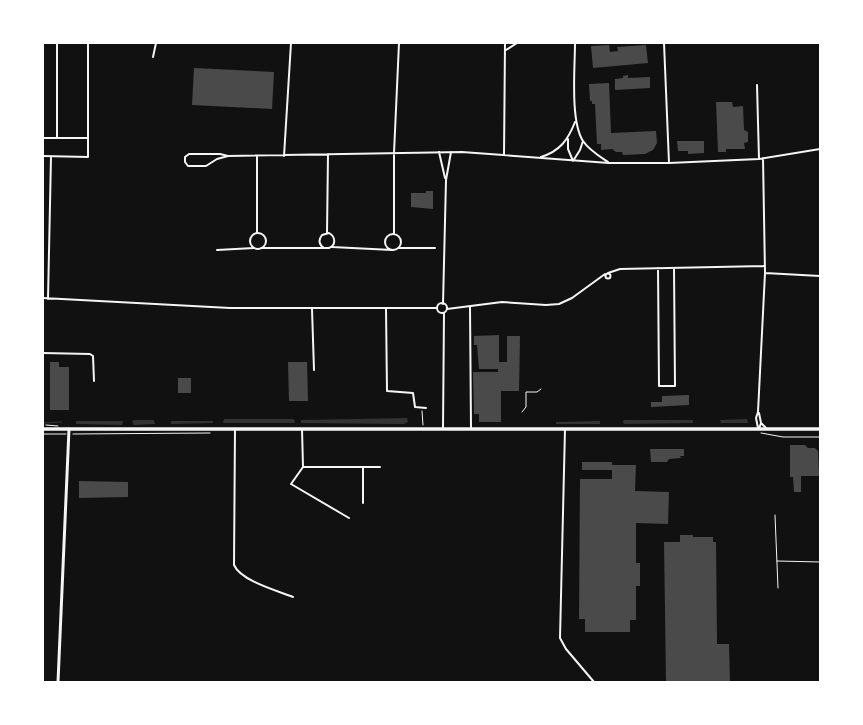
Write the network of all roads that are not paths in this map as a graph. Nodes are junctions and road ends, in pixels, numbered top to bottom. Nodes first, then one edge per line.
1 (57, 43) edge
2 (88, 43) edge
3 (156, 43) edge
4 (291, 43) edge
5 (399, 43) edge
6 (506, 43) edge
7 (517, 43) edge
8 (575, 43) edge
9 (664, 43) edge
10 (505, 50) junction
11 (153, 57) dead end
12 (756, 85) dead end
13 (575, 121) junction
14 (43, 138) edge
15 (57, 138) junction
16 (88, 138) junction
17 (568, 139) junction
18 (582, 141) junction
19 (820, 149) edge
20 (439, 152) junction
21 (452, 152) junction
22 (394, 153) junction
23 (328, 154) junction
24 (504, 155) junction
25 (43, 156) edge
26 (228, 156) junction
27 (257, 156) junction
28 (284, 156) junction
29 (51, 157) junction
30 (538, 158) junction
31 (763, 158) junction
32 (759, 159) junction
33 (573, 161) junction
34 (609, 163) junction
35 (669, 163) junction
36 (446, 180) junction
37 (258, 232) junction
38 (327, 233) junction
39 (394, 234) junction
40 (331, 247) junction
41 (255, 248) junction
42 (262, 248) junction
43 (324, 248) junction
44 (398, 248) junction
45 (435, 248) dead end
46 (217, 250) dead end
47 (392, 250) junction
48 (765, 266) junction
49 (658, 268) junction
50 (674, 268) junction
51 (764, 273) junction
52 (608, 274) junction
53 (820, 276) edge
54 (601, 277) junction
55 (606, 278) junction
56 (43, 298) edge
57 (48, 299) junction
58 (444, 304) junction
59 (470, 307) junction
60 (437, 308) junction
61 (312, 309) junction
62 (386, 309) junction
63 (446, 309) junction
64 (444, 312) junction
65 (43, 354) edge
66 (314, 370) dead end
67 (94, 381) dead end
68 (541, 390) dead end
69 (424, 408) road end
70 (522, 412) dead end
71 (758, 412) junction
72 (761, 422) junction
73 (756, 423) junction
74 (235, 428) junction
75 (302, 428) junction
76 (443, 428) junction
77 (471, 428) junction
78 (565, 428) junction
79 (752, 428) junction
80 (758, 428) junction
81 (766, 428) junction
82 (43, 429) edge
83 (69, 429) junction
84 (820, 429) edge
85 (302, 467) junction
86 (363, 467) junction
87 (380, 467) dead end
88 (363, 503) dead end
89 (775, 515) dead end
90 (350, 518) dead end
91 (777, 561) junction
92 (820, 562) edge
93 (778, 588) dead end
94 (293, 597) dead end
95 (58, 682) edge
96 (594, 682) edge

1 - 15 street
2 - 16 street
3 - 11 street
4 - 28 street
5 - 22 street
6 - 10 street
7 - 10 street
8 - 13 street
9 - 35 street
10 - 24 street
12 - 32 street
13 - 17 street
13 - 18 street
14 - 15 street
15 - 16 street
16 - 29 street
17 - 30 street
17 - 33 street
18 - 33 street
18 - 34 street
19 - 31 street
20 - 21 street
20 - 22 street
20 - 36 street
21 - 24 street
21 - 36 street
22 - 23 street
22 - 39 street
23 - 28 street
23 - 38 street
24 - 30 street
25 - 29 street
26 - 26 street
26 - 27 street
27 - 28 street
27 - 37 street
29 - 57 street
30 - 33 street
31 - 32 street
31 - 48 street
32 - 35 street
33 - 34 street
34 - 35 street
36 - 58 street
37 - 41 street
37 - 42 street
38 - 40 street
38 - 43 street
39 - 44 street
39 - 47 street
40 - 43 street
40 - 47 street
41 - 42 street
41 - 46 street
42 - 43 street
44 - 45 street
44 - 47 street
48 - 50 street
48 - 51 street
49 - 50 street
49 - 50 street
49 - 52 street
51 - 53 street
51 - 71 street
52 - 54 street
52 - 55 street
52 - 55 street
54 - 55 street
54 - 59 street
56 - 57 street
57 - 61 street
58 - 60 street
58 - 63 street
59 - 63 street
59 - 77 street
60 - 62 street
60 - 64 street
61 - 62 street
61 - 66 street
62 - 69 street
63 - 64 street
64 - 76 street
65 - 67 street
68 - 70 lane
71 - 72 street
71 - 73 street
72 - 80 street
72 - 81 street
73 - 79 street
73 - 80 street
74 - 75 main road
74 - 83 main road
74 - 94 street
75 - 76 main road
75 - 85 street
76 - 77 main road
77 - 78 main road
78 - 79 main road
78 - 96 street
79 - 80 main road
80 - 81 main road
81 - 84 main road
82 - 83 main road
83 - 95 main road
85 - 86 street
85 - 90 street
86 - 87 street
86 - 88 street
89 - 91 lane
91 - 92 lane
91 - 93 lane

